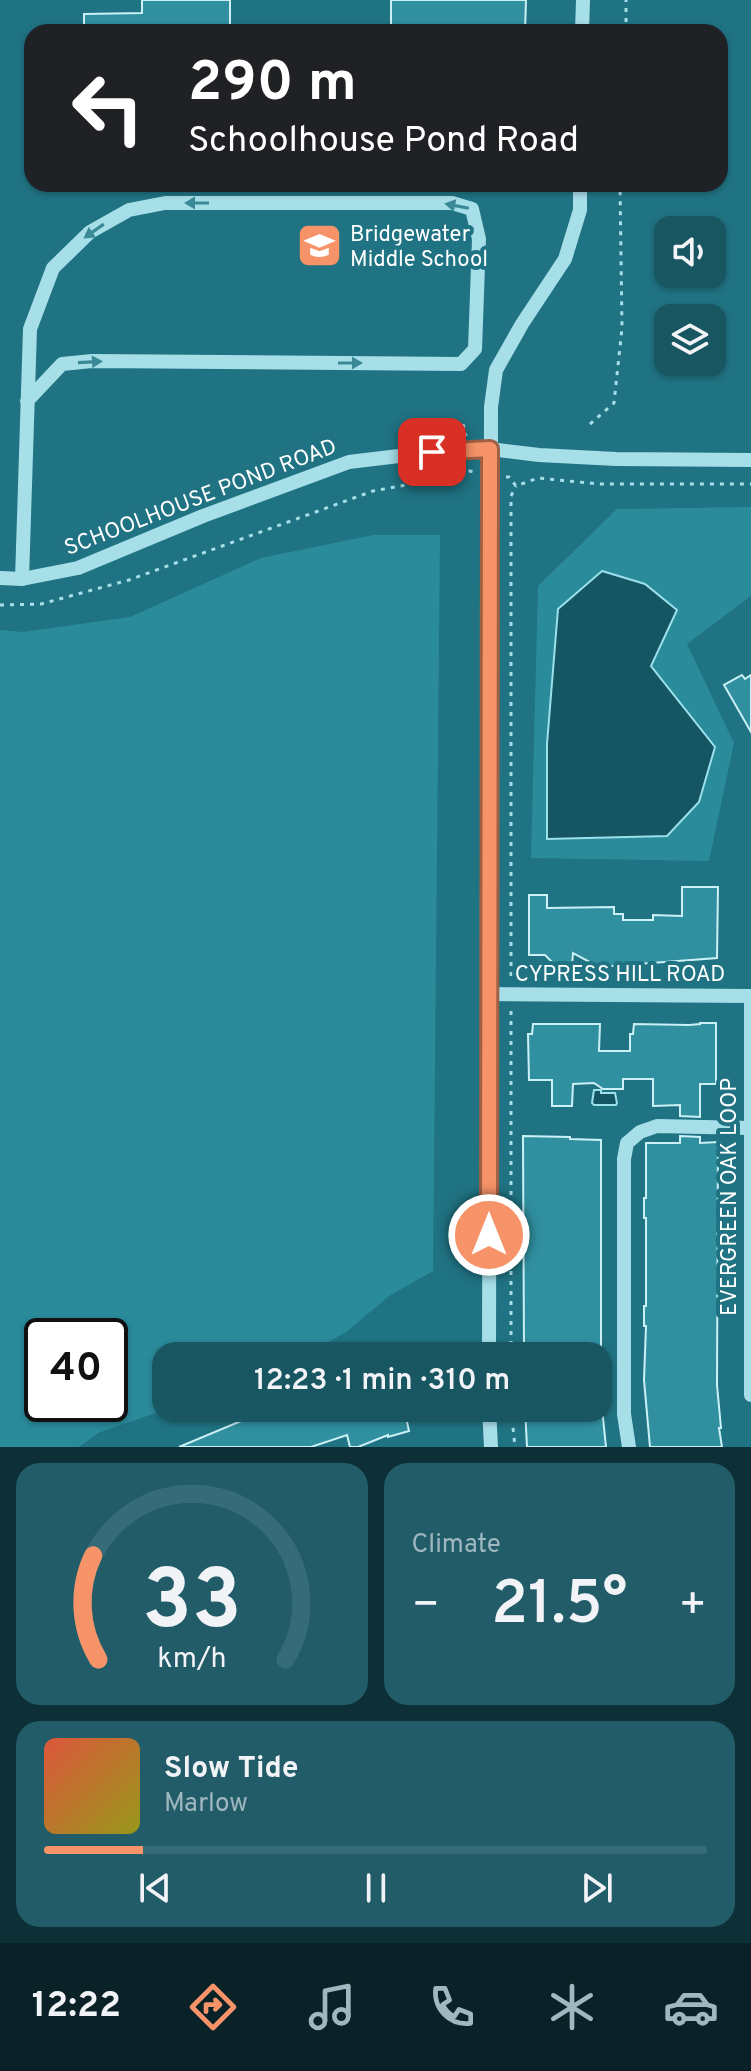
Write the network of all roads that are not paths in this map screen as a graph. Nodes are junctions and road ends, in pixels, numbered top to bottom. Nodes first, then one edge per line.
1 (583, 0) edge
2 (582, 24) edge
3 (580, 192) edge
4 (27, 401) junction
5 (490, 449) junction
6 (751, 460) edge
7 (0, 578) edge
8 (22, 579) junction
9 (489, 994) junction
10 (751, 997) edge
11 (750, 1128) edge
12 (489, 1342) edge
13 (751, 1395) edge
14 (490, 1422) edge
15 (491, 1447) edge
16 (629, 1447) edge

1 - 2 street
3 - 5 street
4 -> 4 street
4 - 8 street
5 - 6 street, SCHOOLHOUSE POND ROAD
5 - 8 street, SCHOOLHOUSE POND ROAD
5 - 9 street
7 - 8 street, SCHOOLHOUSE POND ROAD
9 - 10 street, CYPRESS HILL ROAD
9 - 12 street
10 - 11 street, EVERGREEN OAK LOOP
11 - 13 street, EVERGREEN OAK LOOP
11 - 16 street
14 - 15 street

